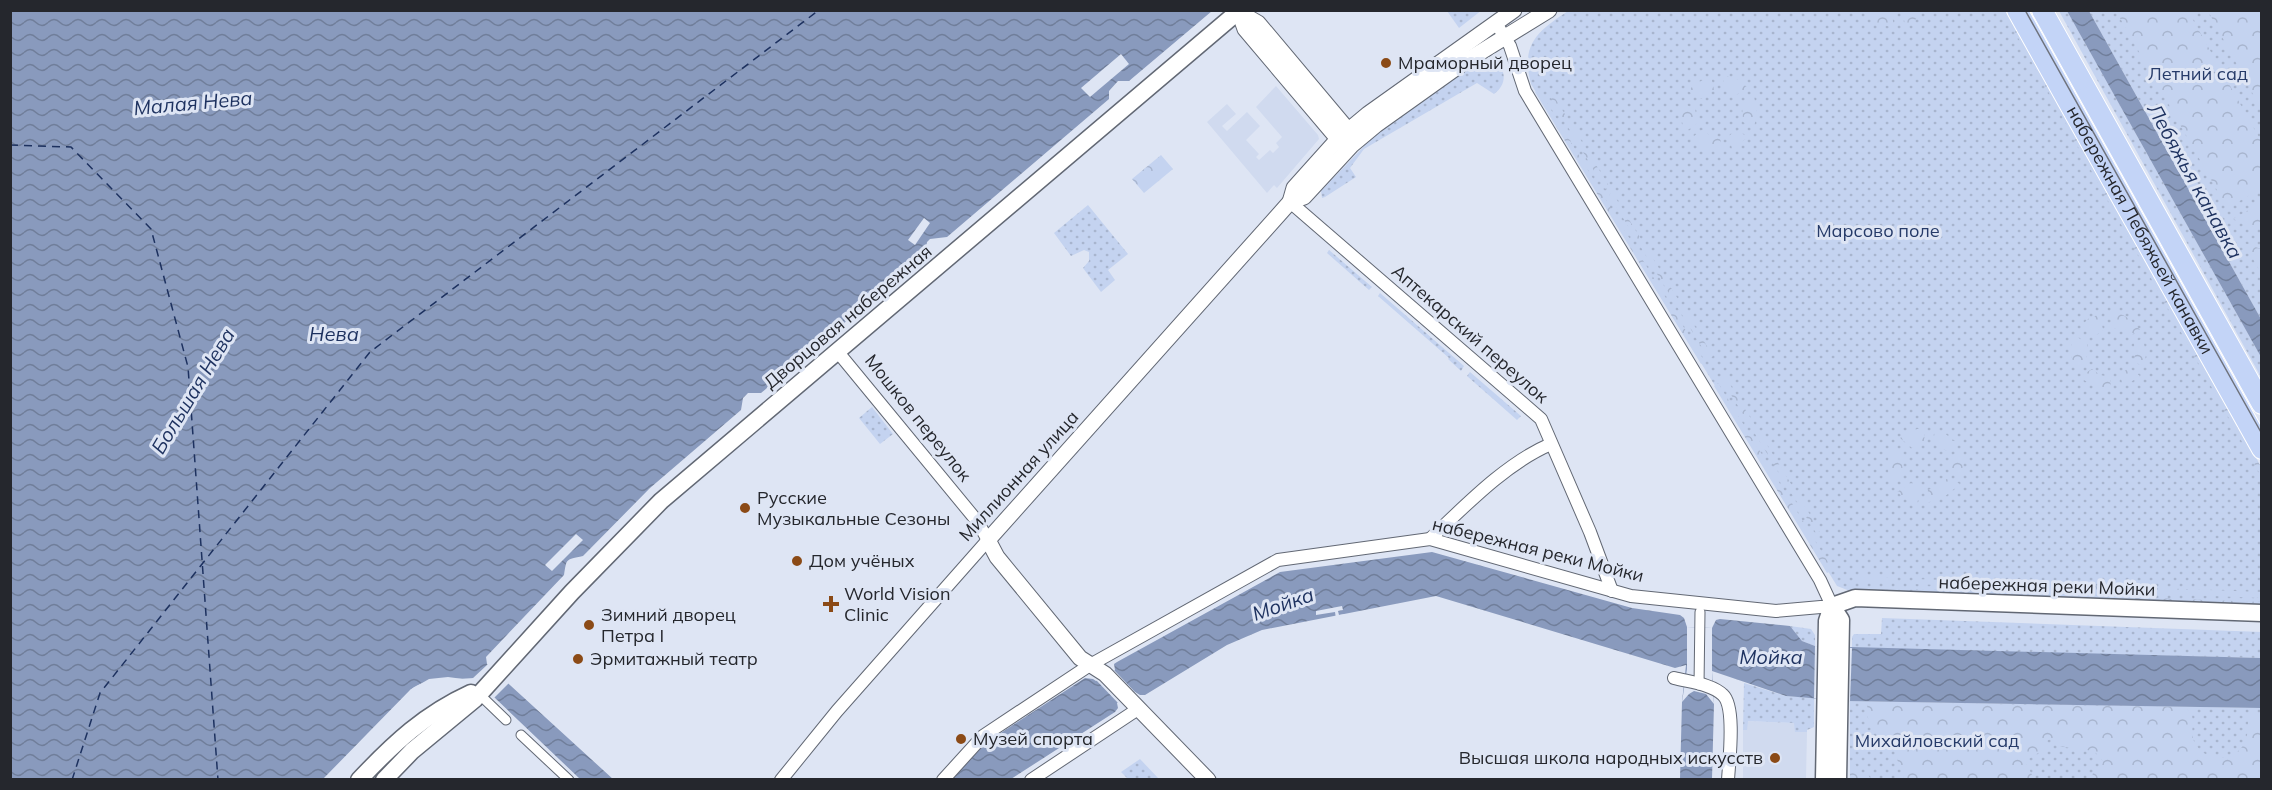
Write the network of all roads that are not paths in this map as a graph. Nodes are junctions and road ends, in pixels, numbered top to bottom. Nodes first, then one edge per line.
1 (1514, 10) edge
2 (1549, 10) edge
3 (2017, 10) edge
4 (2042, 10) edge
5 (1239, 11) edge
6 (1496, 23) junction
7 (1505, 37) junction
8 (1346, 138) junction
9 (1290, 202) junction
10 (837, 351) junction
11 (2262, 404) edge
12 (1551, 444) junction
13 (2262, 449) edge
14 (988, 540) junction
15 (1430, 540) junction
16 (1612, 591) junction
17 (1832, 606) junction
18 (1700, 612) dead end
19 (2262, 613) edge
20 (2262, 624) edge
21 (1090, 665) junction
22 (1679, 679) dead end
23 (1699, 685) junction
24 (480, 692) junction
25 (1832, 700) junction
26 (1133, 704) junction
27 (506, 720) dead end
28 (521, 735) dead end
29 (359, 780) edge
30 (384, 780) edge
31 (569, 780) edge
32 (781, 780) edge
33 (943, 780) edge
34 (1031, 780) edge
35 (1208, 780) edge
36 (1728, 780) edge
37 (1824, 780) edge
38 (1838, 780) edge

1 - 6 street, Миллионная улица
2 - 7 street, Миллионная улица
3 - 13 main road, набережная Лебяжьей канавки
4 - 11 main road, набережная Лебяжьей канавки
5 - 8 street
5 - 10 main road, Дворцовая набережная
6 - 7 street
6 - 8 street, Миллионная улица
7 - 8 street, Миллионная улица
7 - 17 street
8 - 9 street, Миллионная улица
9 - 12 street, Аптекарский переулок
9 - 14 street, Миллионная улица
10 - 14 street, Мошков переулок
10 - 24 main road, Дворцовая набережная
12 - 15 street
12 - 16 street, Аптекарский переулок
14 - 21 street, Мошков переулок
14 - 32 street, Миллионная улица
15 - 16 street, набережная реки Мойки
15 - 21 street, набережная реки Мойки
16 - 17 street, набережная реки Мойки
17 - 19 main road, набережная реки Мойки
17 - 20 main road, набережная реки Мойки
17 - 25 main road
18 - 23 street
21 - 26 street, Мошков переулок
21 - 33 street, набережная реки Мойки
22 - 23 street
23 - 36 street
24 - 27 street
24 - 29 main road
24 - 30 main road
25 - 37 main road
25 - 38 main road
26 - 34 street
26 - 35 street, Мошков переулок
28 - 31 street

